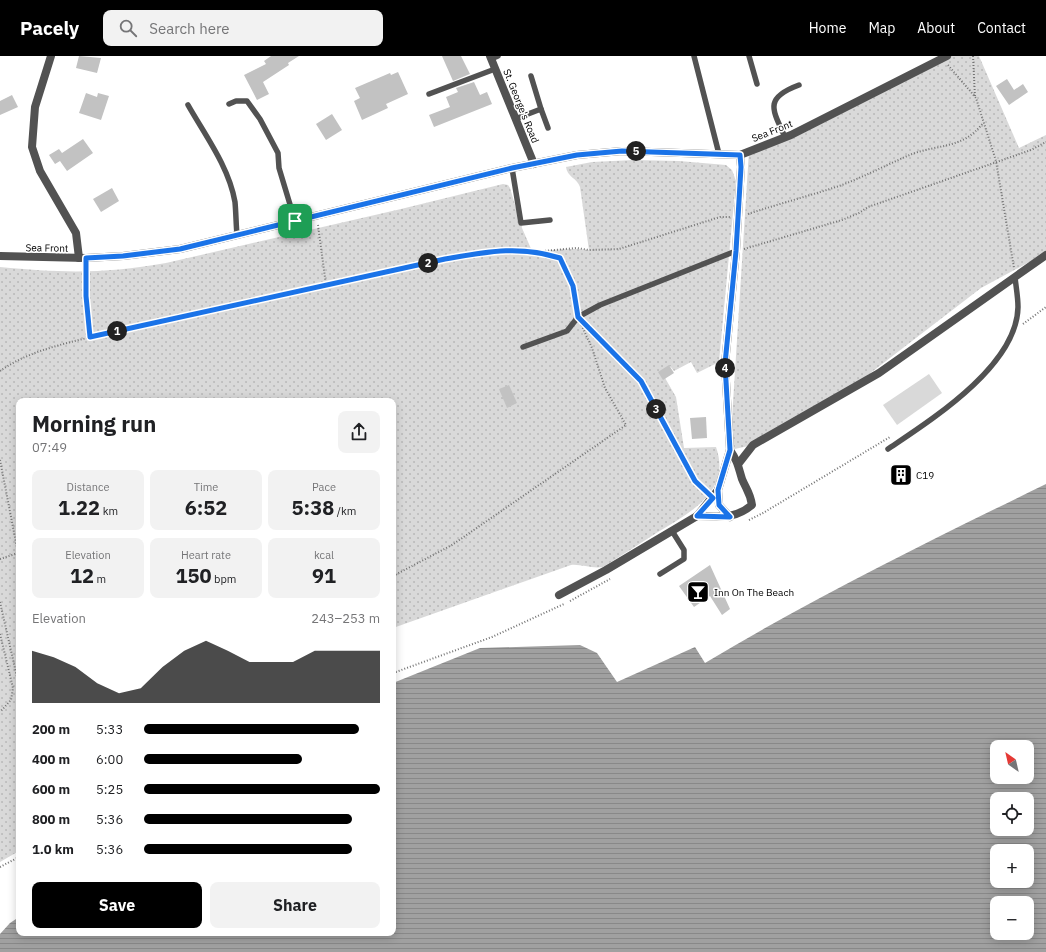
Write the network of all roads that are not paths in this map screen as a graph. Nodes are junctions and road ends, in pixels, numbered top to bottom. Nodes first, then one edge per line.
1 (51, 56) edge
2 (695, 56) edge
3 (749, 56) edge
4 (493, 57) edge
5 (945, 57) edge
6 (495, 68) junction
7 (531, 76) dead end
8 (757, 84) dead end
9 (799, 85) dead end
10 (429, 94) dead end
11 (230, 104) dead end
12 (188, 105) dead end
13 (541, 109) junction
14 (515, 119) junction
15 (548, 128) dead end
16 (785, 137) junction
17 (719, 154) junction
18 (740, 155) junction
19 (534, 164) junction
20 (512, 168) junction
21 (550, 220) dead end
22 (295, 221) junction
23 (237, 235) junction
24 (736, 251) junction
25 (1046, 255) edge
26 (0, 256) edge
27 (83, 258) junction
28 (1015, 277) junction
29 (523, 347) dead end
30 (888, 449) dead end
31 (730, 450) junction
32 (739, 463) junction
33 (718, 490) junction
34 (697, 516) junction
35 (730, 517) junction
36 (672, 531) junction
37 (660, 574) dead end
38 (559, 595) dead end

1 - 27 street
2 - 17 lane
3 - 8 lane
4 - 6 street, St. George's Road
5 - 16 street, Sea Front
6 - 10 lane
6 - 14 street, St. George's Road
7 - 13 lane
9 - 16 lane
11 - 22 lane
12 - 23 lane
13 - 14 lane
13 - 15 lane
14 - 19 street, St. George's Road
16 - 18 street, Sea Front
17 - 18 street, Sea Front
17 - 19 street, Sea Front
18 - 24 street
19 - 20 street, Sea Front
20 - 21 lane
20 - 22 street, Sea Front
22 - 23 street, Sea Front
23 - 27 street, Sea Front
24 - 29 lane
24 - 31 street
25 - 28 street
26 - 27 street, Sea Front
28 - 30 lane
28 - 32 street
31 - 32 street
31 - 33 street
32 - 35 street
33 - 34 street
33 - 35 street
34 - 35 street
34 - 36 street
36 - 37 lane
36 - 38 street

